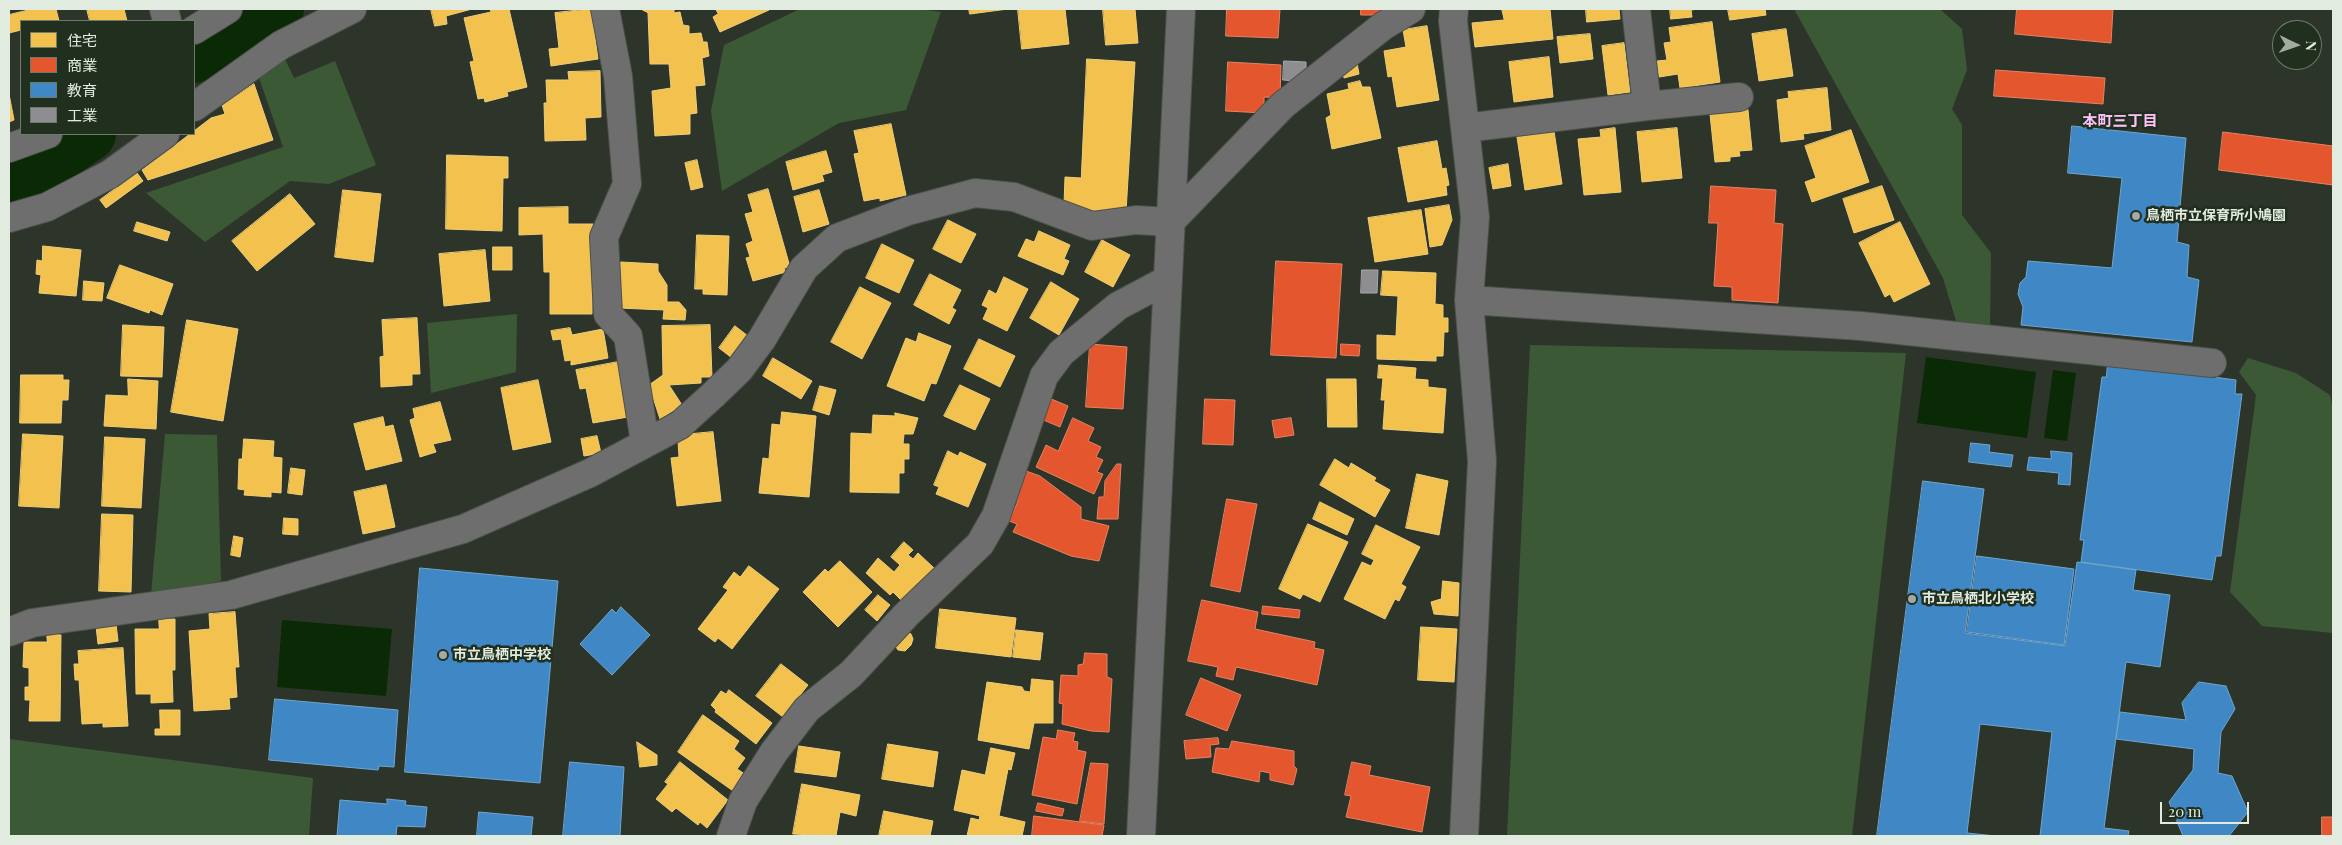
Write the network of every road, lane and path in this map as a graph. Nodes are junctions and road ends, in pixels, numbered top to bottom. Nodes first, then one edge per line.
1 (228, 9) edge
2 (352, 9) edge
3 (605, 9) edge
4 (1181, 9) edge
5 (1412, 9) edge
6 (1454, 9) edge
7 (1636, 9) edge
8 (195, 29) edge
9 (1739, 97) dead end
10 (195, 106) edge
11 (1647, 106) junction
12 (1465, 128) junction
13 (45, 135) edge
14 (164, 135) edge
15 (9, 148) edge
16 (9, 218) edge
17 (1170, 222) junction
18 (1167, 280) junction
19 (1469, 300) junction
20 (2212, 363) dead end
21 (645, 442) junction
22 (9, 632) edge
23 (731, 836) edge
24 (1140, 836) edge
25 (1464, 836) edge

1 - 8 street
2 - 10 street
3 - 21 street
4 - 17 street
5 - 17 street
6 - 12 street
7 - 11 street
9 - 11 street
11 - 12 street
12 - 19 street
13 - 15 street
14 - 16 street
17 - 18 street
17 - 21 street
18 - 23 street
18 - 24 street
19 - 20 street
19 - 25 street
21 - 22 street

